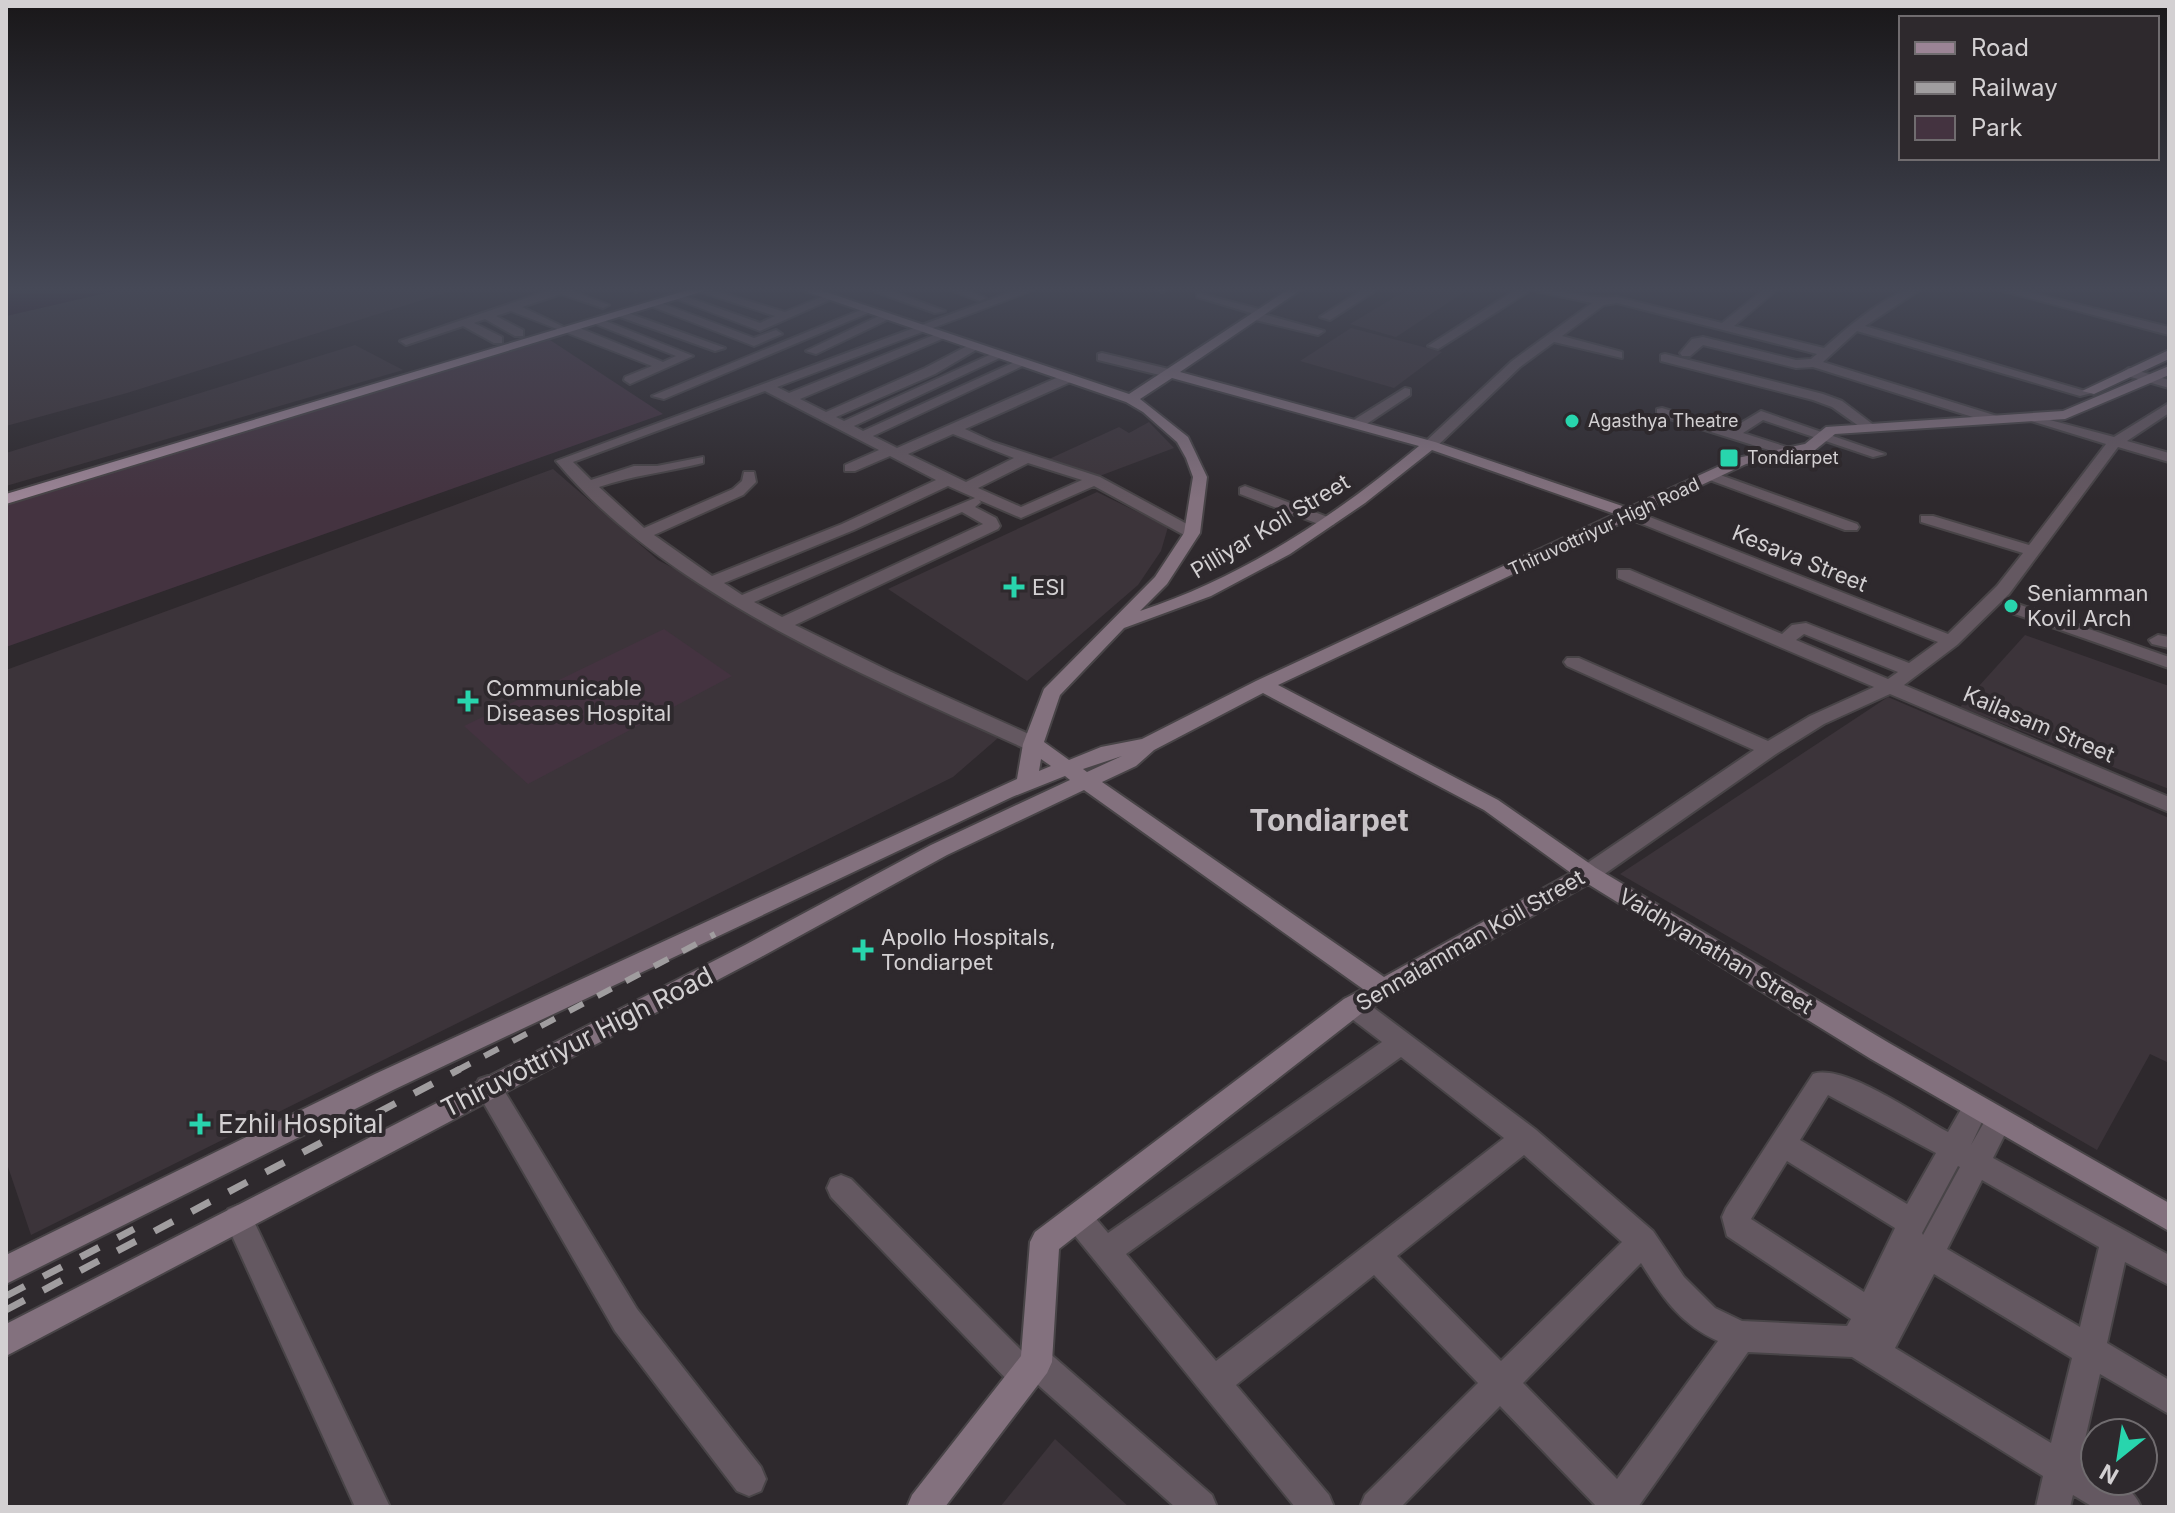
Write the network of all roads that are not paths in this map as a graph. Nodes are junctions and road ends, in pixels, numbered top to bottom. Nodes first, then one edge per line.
1 (475, 358) edge
2 (641, 358) edge
3 (683, 358) edge
4 (753, 358) edge
5 (850, 358) edge
6 (902, 358) edge
7 (955, 358) edge
8 (994, 358) edge
9 (1007, 358) edge
10 (1104, 358) edge
11 (1195, 358) edge
12 (1524, 358) edge
13 (1665, 358) dead end
14 (1770, 358) edge
15 (1819, 358) edge
16 (1962, 358) edge
17 (2161, 358) edge
18 (1023, 363) junction
19 (1814, 363) junction
20 (702, 365) dead end
21 (663, 366) junction
22 (2169, 370) edge
23 (617, 372) dead end
24 (1049, 372) junction
25 (2129, 372) junction
26 (1172, 374) junction
27 (1068, 378) junction
28 (2150, 378) junction
29 (630, 380) junction
30 (2169, 384) edge
31 (769, 388) junction
32 (645, 389) junction
33 (1405, 392) dead end
34 (2085, 393) junction
35 (659, 396) junction
36 (1131, 399) junction
37 (794, 403) junction
38 (2169, 407) edge
39 (1662, 412) dead end
40 (681, 415) junction
41 (823, 418) junction
42 (2036, 418) junction
43 (1992, 419) junction
44 (2151, 419) junction
45 (1357, 424) junction
46 (2169, 424) edge
47 (1868, 426) junction
48 (842, 427) junction
49 (954, 429) junction
50 (1733, 434) junction
51 (1825, 435) junction
52 (862, 436) junction
53 (2114, 443) junction
54 (1430, 445) junction
55 (891, 450) junction
56 (1791, 453) junction
57 (1878, 454) dead end
58 (1026, 458) junction
59 (2169, 458) edge
60 (698, 460) dead end
61 (850, 468) dead end
62 (749, 475) dead end
63 (1712, 476) junction
64 (948, 480) junction
65 (1095, 480) junction
66 (590, 485) junction
67 (966, 488) junction
68 (1245, 491) dead end
69 (6, 497) edge
70 (984, 497) junction
71 (964, 507) junction
72 (1632, 515) junction
73 (1927, 519) dead end
74 (1327, 522) junction
75 (1851, 527) dead end
76 (1192, 533) junction
77 (642, 535) junction
78 (2033, 551) junction
79 (1624, 574) dead end
80 (712, 582) junction
81 (744, 600) junction
82 (2005, 604) junction
83 (1122, 623) junction
84 (782, 624) junction
85 (1785, 641) junction
86 (1951, 641) junction
87 (1573, 662) dead end
88 (2169, 663) edge
89 (1912, 671) junction
90 (1263, 685) junction
91 (1891, 686) junction
92 (1033, 744) junction
93 (1769, 749) junction
94 (1079, 773) junction
95 (1027, 784) junction
96 (2169, 805) edge
97 (1588, 874) junction
98 (1382, 989) junction
99 (1353, 1006) junction
100 (1401, 1043) junction
101 (488, 1087) junction
102 (1988, 1113) junction
103 (1525, 1138) junction
104 (1782, 1144) junction
105 (1965, 1157) junction
106 (841, 1188) dead end
107 (1077, 1217) junction
108 (238, 1218) junction
109 (2169, 1218) edge
110 (1915, 1239) junction
111 (1643, 1241) junction
112 (2115, 1241) junction
113 (1108, 1250) junction
114 (1374, 1254) junction
115 (6, 1270) edge
116 (2169, 1271) edge
117 (1869, 1313) junction
118 (1741, 1336) junction
119 (6, 1341) edge
120 (1866, 1348) junction
121 (2089, 1351) junction
122 (1030, 1369) junction
123 (1214, 1382) junction
124 (1500, 1382) junction
125 (2169, 1398) edge
126 (2062, 1467) junction
127 (749, 1479) dead end
128 (1619, 1506) edge
129 (373, 1507) edge
130 (924, 1507) edge
131 (1200, 1507) edge
132 (1317, 1507) edge
133 (1377, 1507) edge
134 (2053, 1507) edge
135 (2124, 1507) edge

1 - 69 main road
2 - 21 street
3 - 21 street
4 - 35 street
5 - 31 street
6 - 37 street
7 - 41 street
8 - 48 street
9 - 18 main road
10 - 26 street
11 - 26 main road
12 - 54 street
13 - 47 street
14 - 19 street
15 - 19 street
16 - 34 street
17 - 25 main road, Thiruvottriyur High Road
18 - 24 main road
18 - 52 street
19 - 43 street
20 - 32 street
21 - 29 street
22 - 28 main road
23 - 29 street
24 - 27 main road
24 - 55 street
25 - 28 street
25 - 34 main road, Thiruvottriyur High Road
26 - 36 main road
26 - 45 main road
27 - 36 main road
27 - 49 street
28 - 30 street
28 - 42 main road
29 - 32 street
31 - 37 street
31 - 40 street
32 - 35 street
33 - 45 street
34 - 42 main road, Thiruvottriyur High Road
35 - 40 street
36 - 76 main road
37 - 41 street
38 - 44 street
39 - 50 street
40 - 66 street
41 - 48 street
42 - 43 main road, Thiruvottriyur High Road
42 - 53 street
43 - 47 main road, Thiruvottriyur High Road
44 - 46 street
44 - 53 street
45 - 54 main road
47 - 51 main road, Thiruvottriyur High Road
48 - 52 street
49 - 55 street
49 - 58 street
50 - 51 street
50 - 56 street
51 - 56 main road, Thiruvottriyur High Road
51 - 57 street
52 - 55 street
53 - 59 street
53 - 78 street, Sennaiamman Koil Street
54 - 72 main road
54 - 74 main road, Pilliyar Koil Street
55 - 61 street
55 - 64 street
56 - 63 main road, Thiruvottriyur High Road
58 - 65 street
58 - 67 street
60 - 66 street
62 - 77 street
63 - 72 main road, Thiruvottriyur High Road
63 - 75 street
64 - 67 street
64 - 80 street
65 - 70 street
65 - 76 street
66 - 77 street
67 - 70 street
68 - 74 street
70 - 71 street
71 - 81 street
71 - 84 street
72 - 86 street, Kesava Street
72 - 90 main road, Thiruvottriyur High Road
73 - 78 street
74 - 83 main road, Pilliyar Koil Street
76 - 83 main road
77 - 80 street
78 - 82 street, Sennaiamman Koil Street
79 - 85 street, Kailasam Street
80 - 81 street
81 - 84 street
82 - 86 street, Sennaiamman Koil Street
82 - 88 street
83 - 92 main road
84 - 92 street
85 - 89 street
85 - 91 street, Kailasam Street
86 - 89 street, Sennaiamman Koil Street
87 - 93 street
89 - 91 street, Sennaiamman Koil Street
90 - 94 main road, Thiruvottriyur High Road
90 - 97 main road, Vaidhyanathan Street
91 - 93 street, Sennaiamman Koil Street
91 - 96 street, Kailasam Street
92 - 94 main road
92 - 95 main road
93 - 97 street, Sennaiamman Koil Street
94 - 95 main road, Thiruvottriyur High Road
94 - 98 main road
94 - 101 main road, Thiruvottriyur High Road
95 - 115 main road, Thiruvottriyur High Road
97 - 98 main road, Sennaiamman Koil Street
97 - 102 main road, Vaidhyanathan Street
98 - 99 main road, Sennaiamman Koil Street
99 - 100 street
99 - 107 main road, Sennaiamman Koil Street
100 - 103 street
100 - 113 street
101 - 108 main road, Thiruvottriyur High Road
101 - 127 street
102 - 105 street
102 - 109 main road, Vaidhyanathan Street
103 - 111 street
103 - 114 street
104 - 105 street
104 - 110 street
104 - 117 street
105 - 110 street
105 - 112 street
106 - 122 street
107 - 113 street
107 - 122 main road, Sennaiamman Koil Street
108 - 119 main road, Thiruvottriyur High Road
108 - 129 street
110 - 117 street
110 - 120 street
110 - 121 street
111 - 118 street
111 - 124 street
112 - 116 street
112 - 121 street
113 - 123 street
114 - 123 street
114 - 124 street
117 - 120 street
118 - 120 street
118 - 128 street
120 - 126 street
121 - 125 street
121 - 126 street
122 - 130 main road
122 - 131 street
123 - 132 street
124 - 128 street
124 - 133 street
126 - 134 street
126 - 135 street

